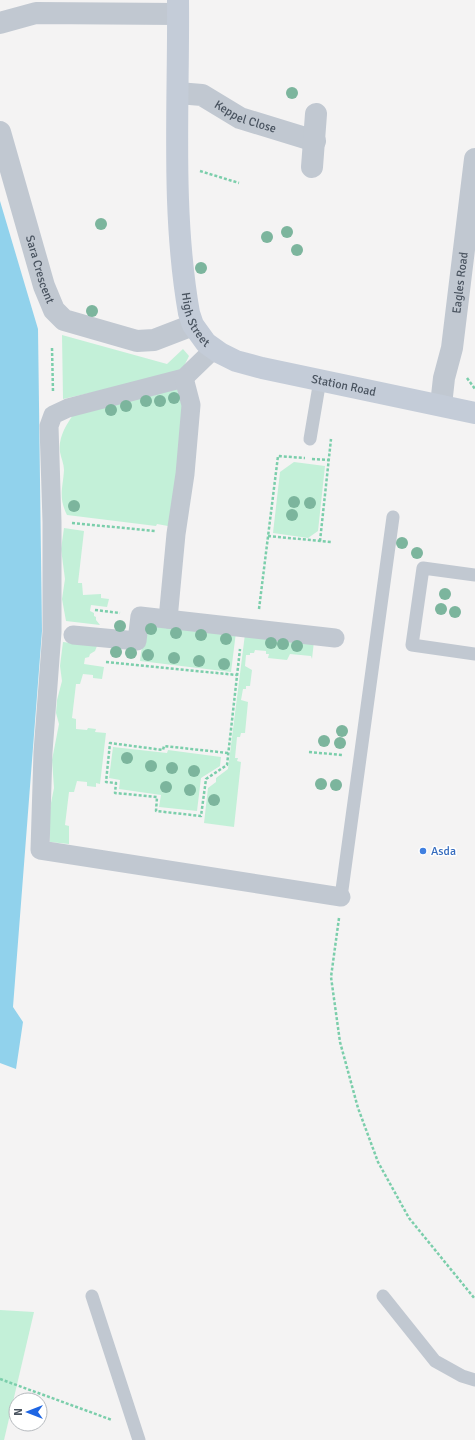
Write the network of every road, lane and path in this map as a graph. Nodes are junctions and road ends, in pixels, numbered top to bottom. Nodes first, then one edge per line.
1 (178, 7) edge
2 (0, 23) edge
3 (178, 93) junction
4 (316, 114) dead end
5 (0, 132) edge
6 (314, 141) junction
7 (475, 159) edge
8 (178, 164) junction
9 (312, 168) dead end
10 (239, 183) dead end
11 (472, 210) edge
12 (193, 325) junction
13 (52, 348) dead end
14 (214, 350) junction
15 (184, 378) junction
16 (320, 380) junction
17 (440, 405) junction
18 (475, 413) edge
19 (53, 415) junction
20 (331, 433) dead end
21 (310, 439) dead end
22 (328, 460) junction
23 (393, 517) dead end
24 (76, 524) dead end
25 (176, 534) junction
26 (268, 536) junction
27 (320, 541) junction
28 (331, 542) dead end
29 (475, 575) edge
30 (168, 619) junction
31 (249, 628) junction
32 (73, 634) dead end
33 (335, 638) dead end
34 (475, 654) edge
35 (104, 661) dead end
36 (237, 675) junction
37 (309, 752) dead end
38 (228, 753) junction
39 (360, 757) junction
40 (341, 897) junction
41 (92, 1296) dead end
42 (383, 1296) dead end
43 (475, 1299) edge
44 (0, 1379) edge
45 (475, 1380) edge
46 (118, 1422) dead end
47 (139, 1440) edge

1 - 2 street
1 - 3 main road, High Street
3 - 6 street, Keppel Close
3 - 8 main road, High Street
4 - 6 street
5 - 12 street, Sara Crescent
6 - 9 street
7 - 11 street, Eagles Road
8 - 10 path
8 - 12 main road, High Street
11 - 17 street, Eagles Road
12 - 14 main road, High Street
13 - 19 path
14 - 15 street, High Street
14 - 16 main road, Station Road
15 - 19 street
15 - 25 street
16 - 17 main road, Station Road
16 - 21 lane
17 - 18 main road, Station Road
19 - 40 street
20 - 22 path
22 - 26 path
22 - 27 path
23 - 39 lane
24 - 25 path
25 - 30 street
26 - 27 path
26 - 31 path
27 - 28 path
29 - 34 lane
30 - 31 street
30 - 32 street
31 - 33 street
31 - 36 path
35 - 36 path
36 - 38 path
37 - 39 path
38 - 38 path
39 - 40 lane
40 - 43 path
41 - 47 lane
42 - 45 lane
44 - 46 path

